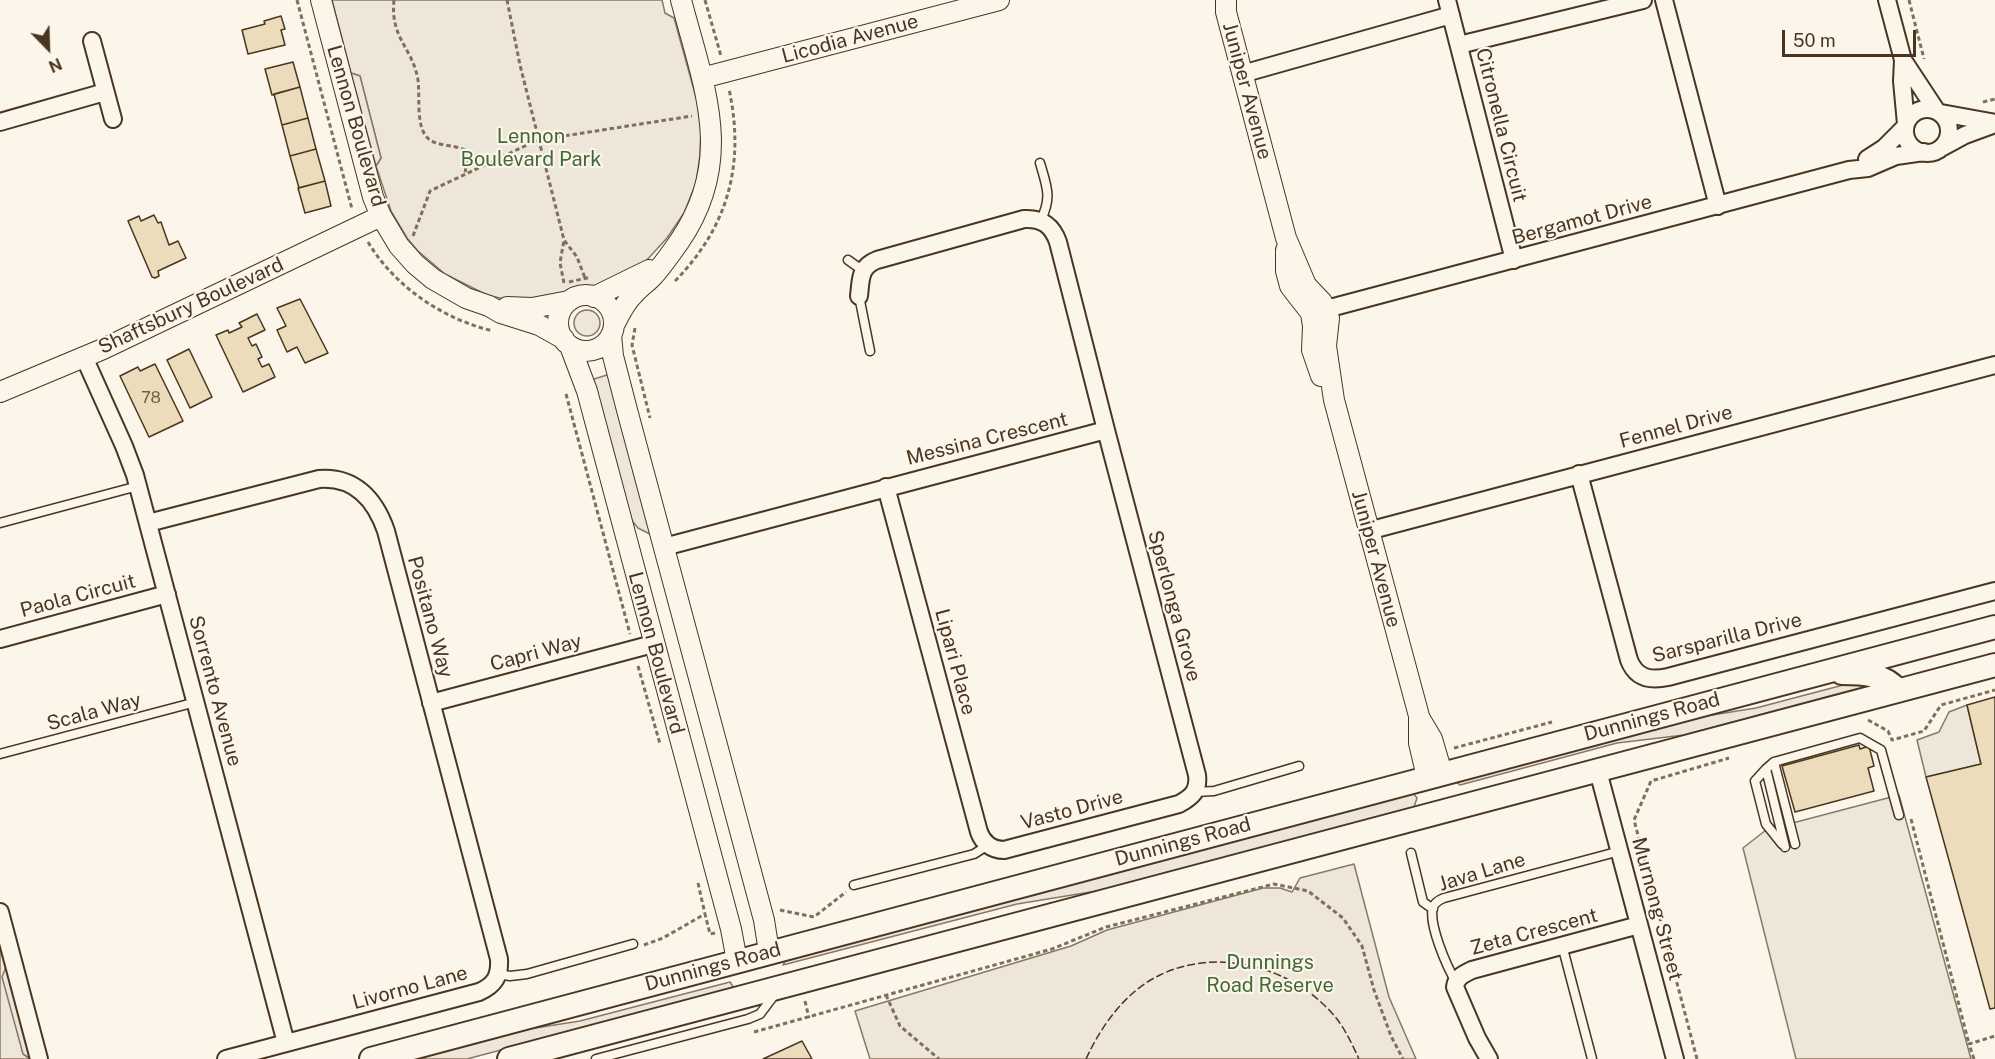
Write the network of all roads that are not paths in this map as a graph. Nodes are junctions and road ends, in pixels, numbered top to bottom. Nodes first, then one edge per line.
1 (321, 0) edge
2 (681, 0) edge
3 (999, 0) edge
4 (1643, 0) edge
5 (1664, 0) edge
6 (1887, 0) edge
7 (1224, 4) edge
8 (1449, 8) edge
9 (92, 41) dead end
10 (1459, 45) junction
11 (1903, 60) junction
12 (1242, 74) junction
13 (702, 78) junction
14 (105, 92) junction
15 (1938, 111) junction
16 (113, 119) dead end
17 (0, 122) edge
18 (1995, 123) edge
19 (1905, 126) junction
20 (1931, 151) junction
21 (1040, 163) dead end
22 (1849, 171) junction
23 (1718, 206) junction
24 (381, 216) junction
25 (1041, 220) junction
26 (667, 256) junction
27 (1514, 260) junction
28 (567, 292) junction
29 (859, 296) joint
30 (594, 297) junction
31 (489, 306) junction
32 (1318, 312) junction
33 (613, 330) junction
34 (567, 342) junction
35 (870, 351) dead end
36 (84, 357) junction
37 (1995, 365) edge
38 (0, 392) edge
39 (1106, 430) junction
40 (1579, 474) junction
41 (138, 486) junction
42 (886, 487) junction
43 (0, 523) edge
44 (148, 523) junction
45 (1368, 531) junction
46 (664, 547) junction
47 (630, 555) junction
48 (1995, 591) edge
49 (167, 594) junction
50 (1995, 627) edge
51 (0, 639) edge
52 (653, 644) junction
53 (1995, 665) edge
54 (1814, 674) junction
55 (1898, 691) junction
56 (196, 702) junction
57 (430, 703) junction
58 (0, 754) edge
59 (1774, 762) junction
60 (1299, 766) dead end
61 (1598, 771) junction
62 (1435, 775) junction
63 (1195, 792) junction
64 (1444, 812) junction
65 (1899, 815) dead end
66 (1795, 844) dead end
67 (988, 845) junction
68 (1785, 847) dead end
69 (1620, 851) junction
70 (1411, 853) dead end
71 (854, 885) road end
72 (1433, 909) junction
73 (0, 912) edge
74 (1639, 925) junction
75 (3, 938) edge
76 (633, 944) road end
77 (1562, 945) junction
78 (769, 952) junction
79 (737, 961) junction
80 (498, 974) junction
81 (1456, 982) junction
82 (776, 988) junction
83 (744, 996) junction
84 (286, 1043) junction
85 (39, 1059) edge
86 (226, 1059) edge
87 (371, 1059) edge
88 (509, 1059) edge
89 (596, 1059) edge
90 (1489, 1059) edge
91 (1592, 1059) edge
92 (1675, 1059) edge

1 - 24 street, Lennon Boulevard
2 - 13 street
3 - 13 street, Licodia Avenue
4 - 10 street
5 - 23 street
6 - 11 street
7 - 12 street, Juniper Avenue
8 - 10 street, Citronella Circuit
8 - 12 street
9 - 14 street
10 - 27 street, Citronella Circuit
11 - 15 street
11 - 19 street
12 - 32 street, Juniper Avenue
13 - 26 street
14 - 16 street
14 - 17 street
15 - 18 street, Bergamot Drive
15 - 19 street
15 - 20 street
18 - 20 street, Bergamot Drive
19 - 20 street
19 - 22 street, Bergamot Drive
20 - 22 street, Bergamot Drive
21 - 25 lane
22 - 23 street, Bergamot Drive
23 - 27 street, Bergamot Drive
24 - 31 street, Lennon Boulevard
24 - 36 street, Shaftsbury Boulevard
25 - 29 street
25 - 39 street
26 - 30 street
26 - 33 street
27 - 32 street, Bergamot Drive
28 - 30 street
28 - 31 street, Lennon Boulevard
28 - 34 street
29 - 35 lane
30 - 33 street
31 - 34 street, Lennon Boulevard
32 - 45 street, Juniper Avenue
33 - 34 street
33 - 46 street, Lennon Boulevard
34 - 47 street, Lennon Boulevard
36 - 38 street, Shaftsbury Boulevard
36 - 41 street, Sorrento Avenue
37 - 40 street, Fennel Drive
39 - 42 street, Messina Crescent
39 - 63 street, Sperlonga Grove
40 - 45 street, Fennel Drive
40 - 48 street, Sarsparilla Drive
41 - 43 lane
41 - 44 street, Sorrento Avenue
42 - 46 street, Messina Crescent
42 - 67 street, Lipari Place
44 - 49 street, Sorrento Avenue
44 - 57 street, Positano Way
45 - 62 street, Juniper Avenue
46 - 47 street
46 - 78 street, Lennon Boulevard
47 - 52 street, Lennon Boulevard
49 - 51 street, Paola Circuit
49 - 56 street, Sorrento Avenue
50 - 54 main road, Dunnings Road
52 - 57 street, Capri Way
52 - 79 street, Lennon Boulevard
53 - 55 main road, Dunnings Road
54 - 55 main road
54 - 62 main road, Dunnings Road
55 - 61 main road, Dunnings Road
56 - 58 lane, Scala Way
56 - 84 street, Sorrento Avenue
57 - 80 street, Positano Way
59 - 65 lane
59 - 66 lane
59 - 68 lane
60 - 63 lane, Vasto Drive
61 - 64 main road, Dunnings Road
61 - 69 street, Murnong Street
62 - 64 main road
62 - 78 main road, Dunnings Road
63 - 67 street, Vasto Drive
64 - 82 main road, Dunnings Road
67 - 71 lane, Vasto Drive
69 - 72 lane, Java Lane
69 - 74 street, Murnong Street
70 - 72 lane
72 - 81 lane, Java Lane
73 - 75 street
74 - 77 street, Zeta Crescent
74 - 92 street, Murnong Street
75 - 85 street
76 - 80 lane
77 - 81 street, Zeta Crescent
77 - 91 lane
78 - 79 main road, Dunnings Road
78 - 82 main road
79 - 83 main road
79 - 87 main road, Dunnings Road
80 - 84 street, Livorno Lane
81 - 90 street, Zeta Crescent
82 - 83 main road, Dunnings Road
82 - 89 lane
83 - 88 main road, Dunnings Road
84 - 86 street, Livorno Lane

